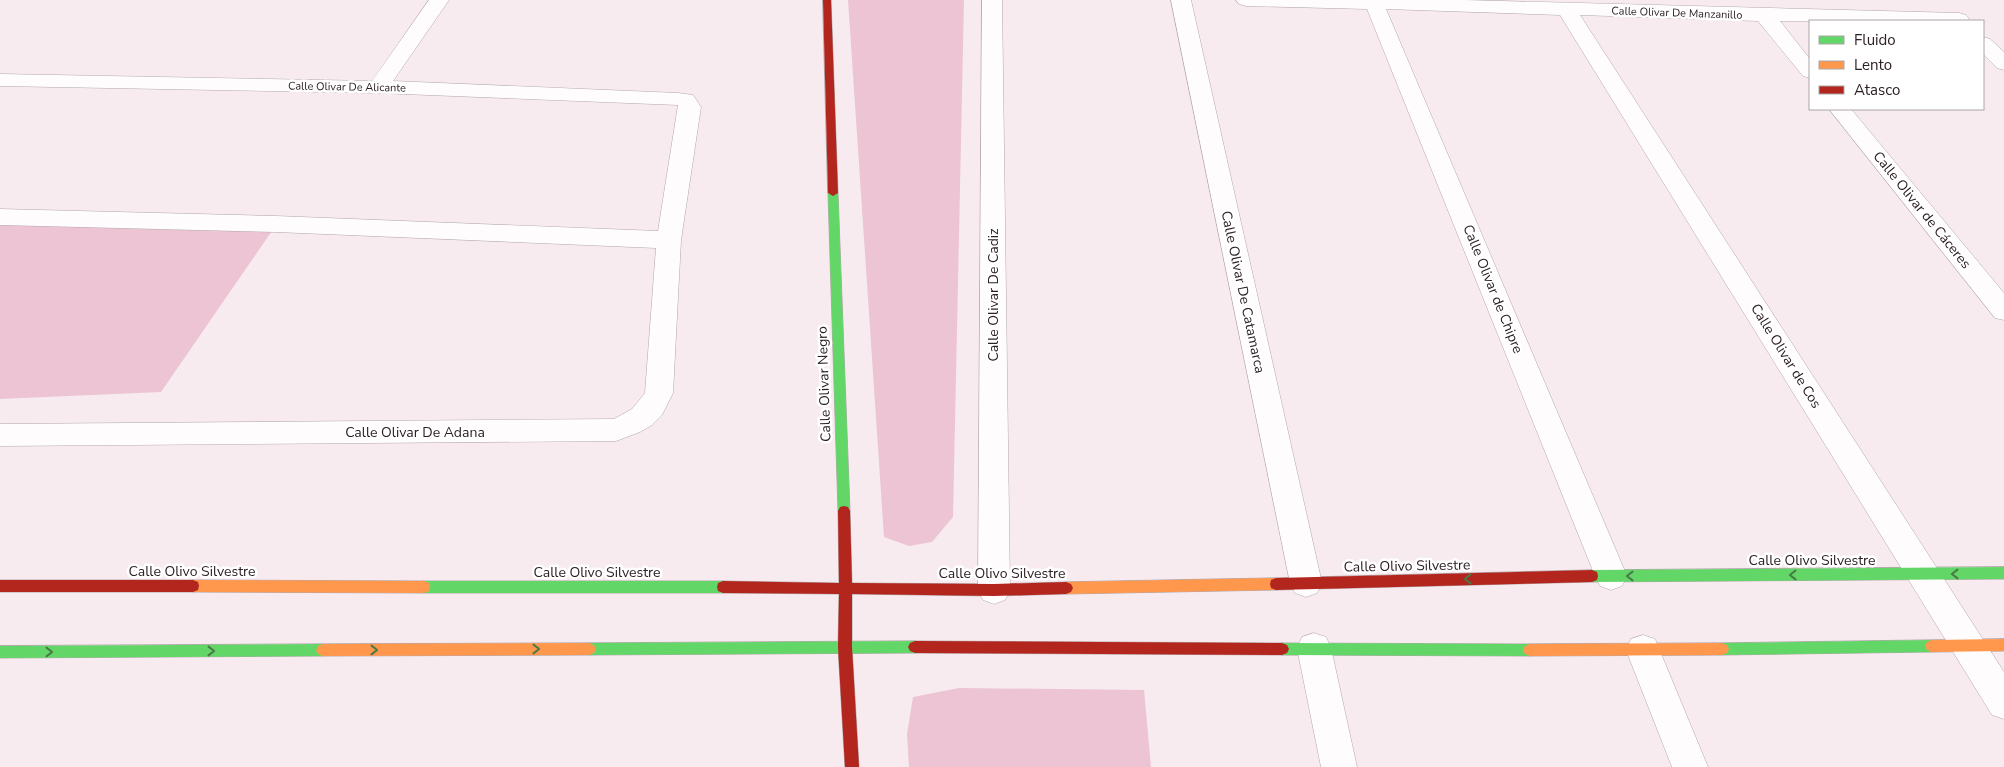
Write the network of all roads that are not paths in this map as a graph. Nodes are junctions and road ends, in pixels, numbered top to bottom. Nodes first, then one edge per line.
1 (439, 0) edge
2 (827, 0) edge
3 (992, 0) edge
4 (1181, 0) edge
5 (1246, 0) edge
6 (1939, 0) edge
7 (1374, 2) junction
8 (1478, 3) edge
9 (1566, 9) junction
10 (1765, 16) junction
11 (1960, 20) edge
12 (1984, 44) edge
13 (2004, 64) edge
14 (1809, 71) edge
15 (0, 80) edge
16 (378, 87) junction
17 (690, 107) joint
18 (1841, 110) edge
19 (0, 217) edge
20 (669, 240) junction
21 (2004, 311) edge
22 (1, 436) edge
23 (2004, 573) edge
24 (1924, 574) junction
25 (1611, 576) junction
26 (1306, 583) junction
27 (0, 586) edge
28 (846, 587) junction
29 (994, 590) junction
30 (2004, 645) edge
31 (1969, 646) junction
32 (845, 647) junction
33 (1314, 648) junction
34 (1643, 650) junction
35 (0, 652) edge
36 (2004, 703) edge
37 (852, 767) edge
38 (1339, 767) edge
39 (1690, 767) edge

1 - 16 street
2 - 28 street, Calle Olivar Negro
3 - 29 street, Calle Olivar De Cadiz
4 - 26 street, Calle Olivar De Catamarca
5 - 7 street, Calle Olivar De Manzanillo
6 - 11 street
7 - 8 street, Calle Olivar De Manzanillo
7 - 25 street, Calle Olivar de Chipre
8 - 9 street, Calle Olivar De Manzanillo
9 - 10 street, Calle Olivar De Manzanillo
9 - 24 street, Calle Olivar de Cos
10 - 11 street, Calle Olivar De Manzanillo
10 - 14 street
12 - 13 street
15 - 16 street, Calle Olivar De Alicante
16 - 17 street, Calle Olivar De Alicante
17 - 20 street, Calle Olivar De Adana
18 - 21 street, Calle Olivar de Cáceres
19 - 20 street
20 - 22 street, Calle Olivar De Adana
23 -> 24 street, Calle Olivo Silvestre
24 -> 25 street, Calle Olivo Silvestre
24 - 31 street, Calle Olivar de Cos
25 -> 26 street, Calle Olivo Silvestre
26 - 29 street, Calle Olivo Silvestre
27 - 28 street, Calle Olivo Silvestre
28 - 29 street, Calle Olivo Silvestre
28 - 32 street, Calle Olivar Negro
30 - 31 street
31 - 34 street
31 - 36 street, Calle Olivar de Cos
32 - 33 street
35 -> 32 street
32 - 37 street, Calle Olivar Negro
33 - 34 street
33 - 38 street
34 - 39 street

